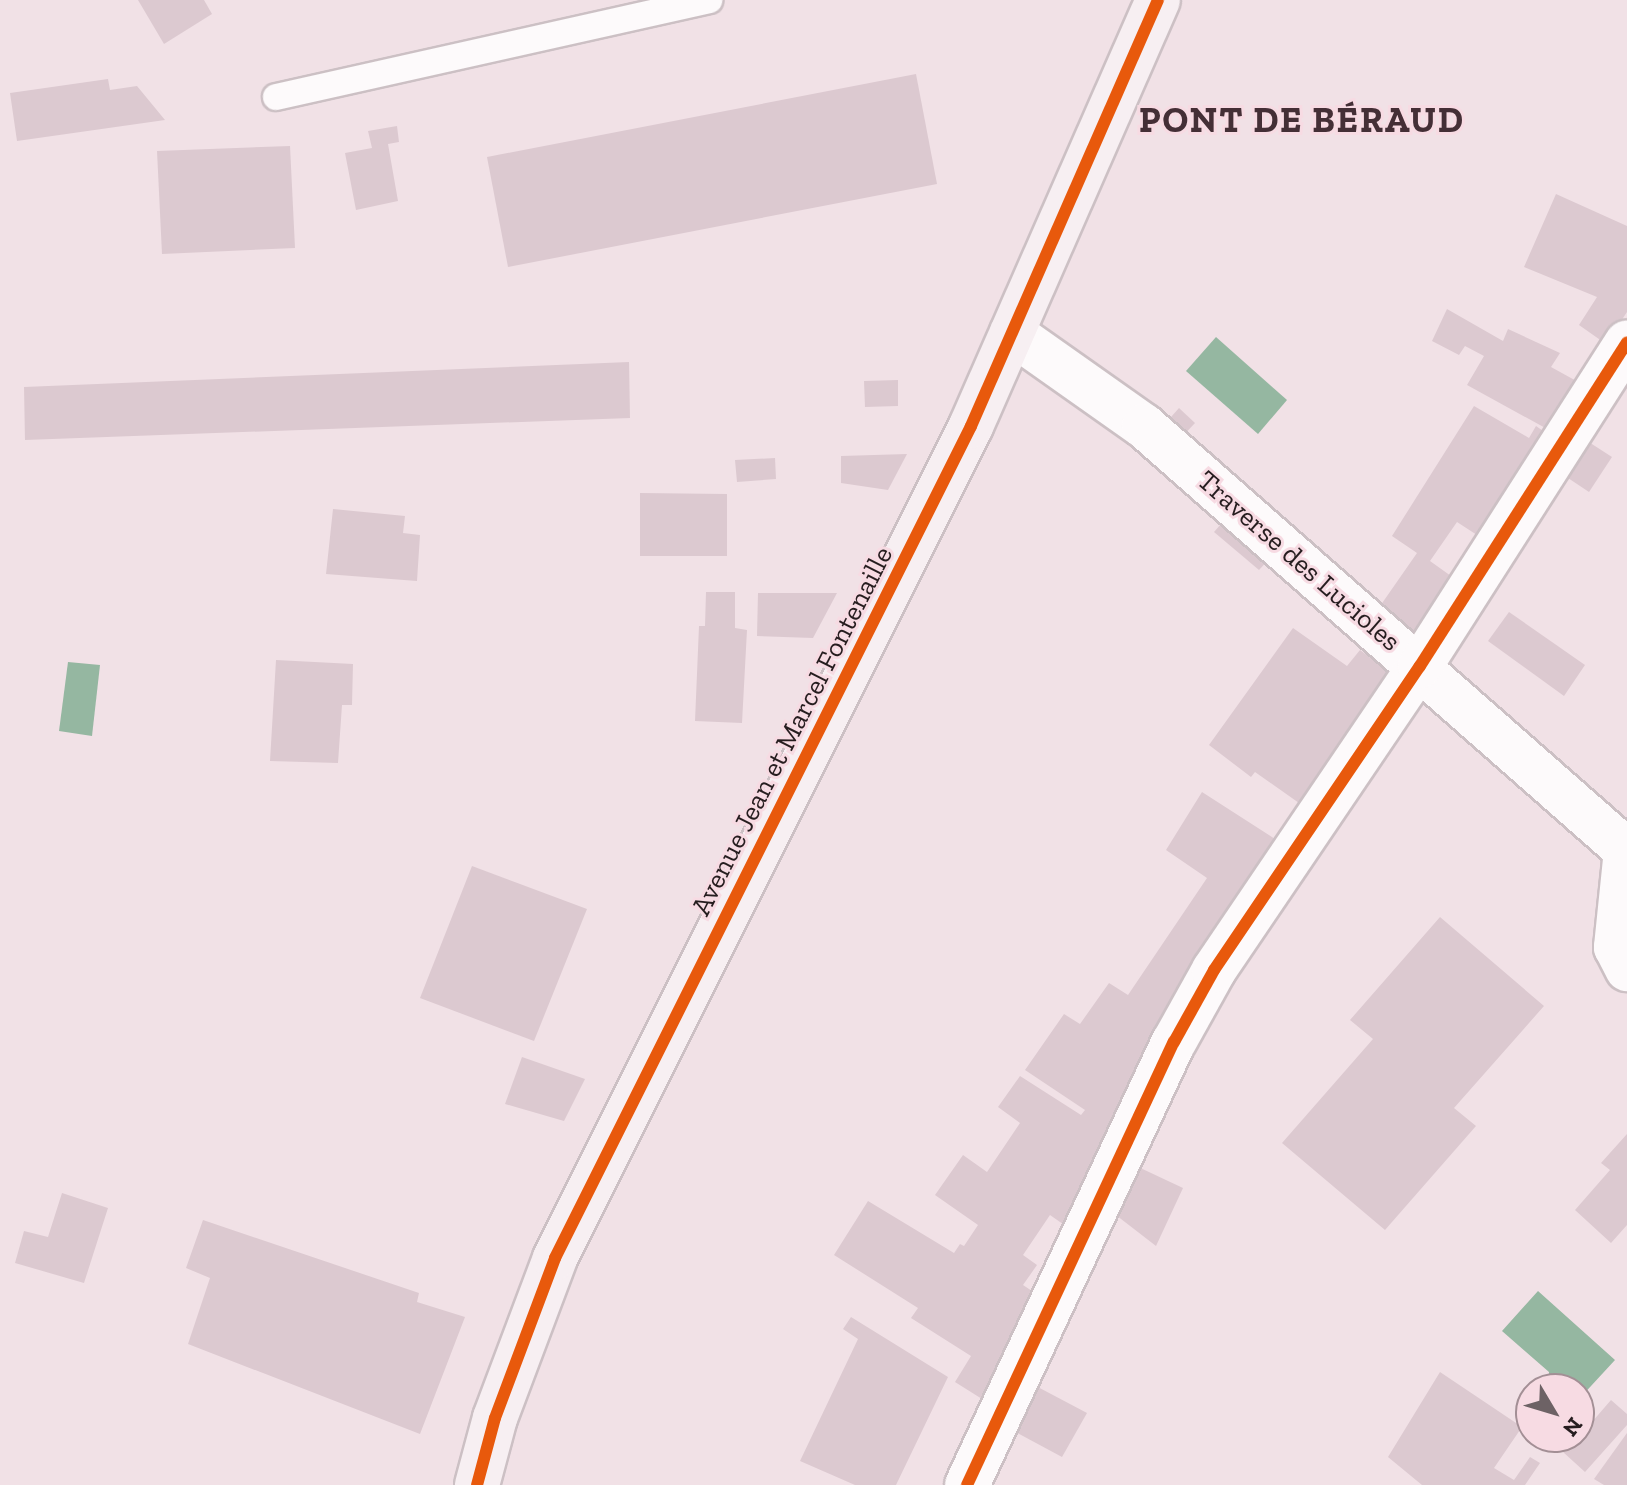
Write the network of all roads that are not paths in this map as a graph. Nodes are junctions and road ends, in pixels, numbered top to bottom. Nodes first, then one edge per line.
1 (709, 0) edge
2 (1158, 0) edge
3 (276, 97) dead end
4 (1012, 333) junction
5 (1627, 342) edge
6 (1420, 666) junction
7 (1627, 969) edge
8 (477, 1485) edge
9 (967, 1485) edge

1 - 3 lane
2 - 4 main road, Avenue Jean et Marcel Fontenaille
4 - 6 street, Traverse des Lucioles
4 - 8 main road, Avenue Jean et Marcel Fontenaille
5 - 6 street
6 - 7 street, Traverse des Lucioles
6 - 9 street

